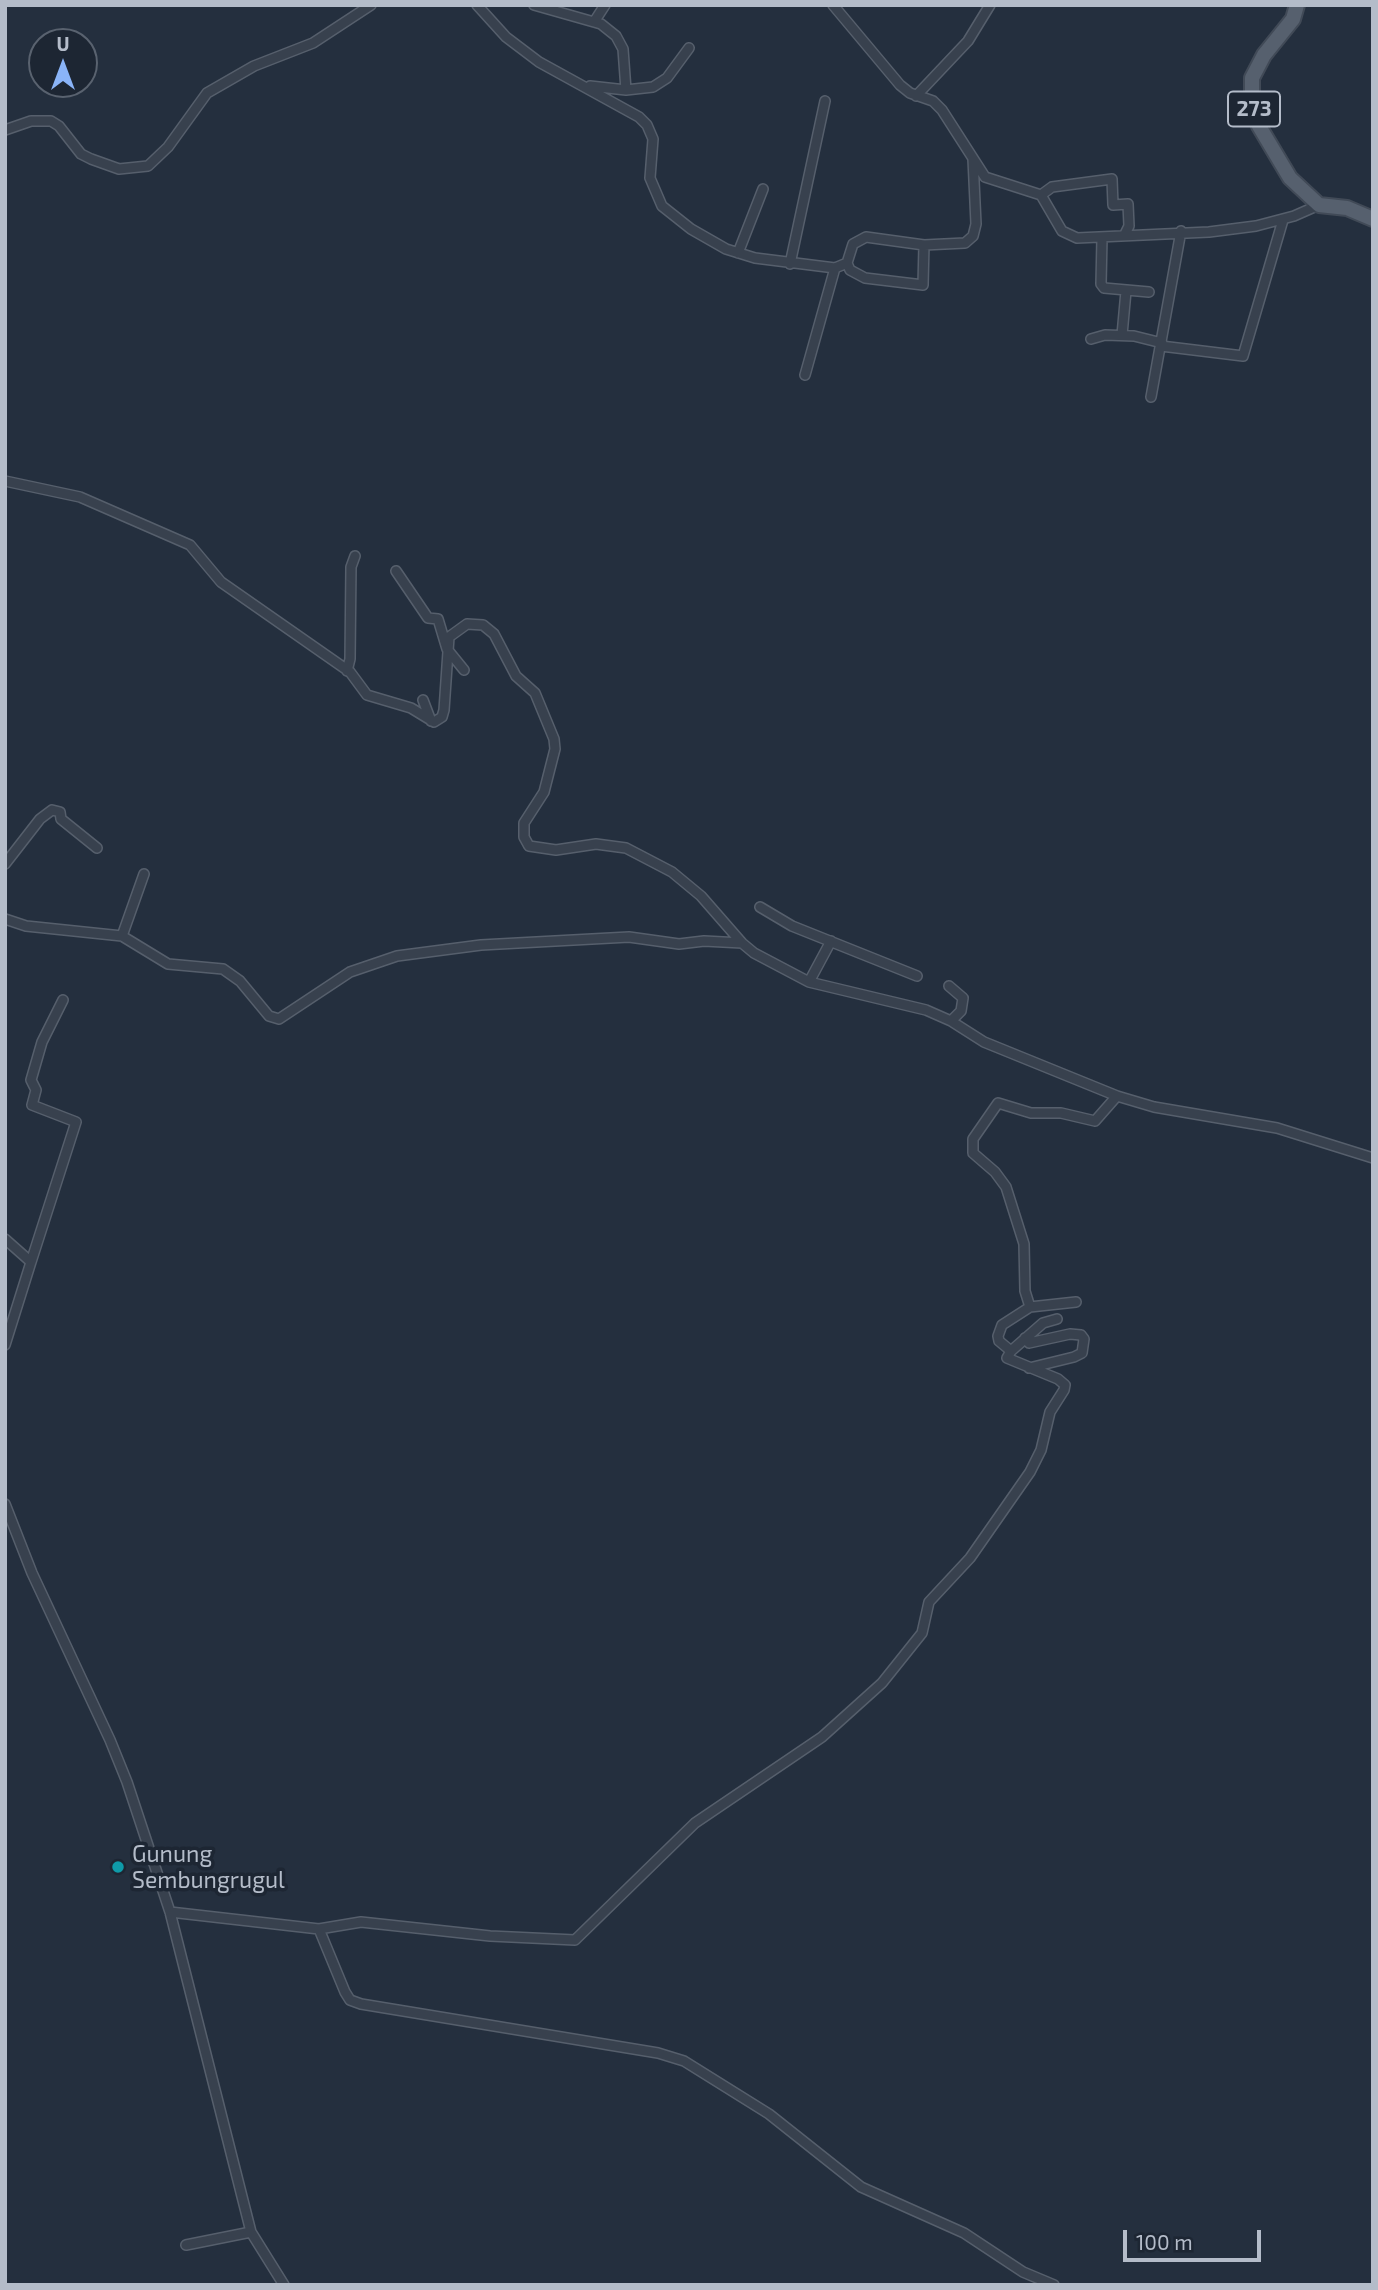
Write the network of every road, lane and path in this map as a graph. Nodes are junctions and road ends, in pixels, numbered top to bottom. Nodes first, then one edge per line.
1 (371, 5) edge
2 (534, 5) edge
3 (605, 5) edge
4 (833, 5) edge
5 (990, 5) edge
6 (1297, 5) edge
7 (482, 6) edge
8 (594, 22) junction
9 (689, 48) dead end
10 (583, 85) junction
11 (626, 90) junction
12 (916, 96) junction
13 (825, 101) dead end
14 (5, 130) edge
15 (973, 159) junction
16 (763, 189) dead end
17 (1041, 195) junction
18 (1319, 205) junction
19 (1373, 219) edge
20 (1283, 220) junction
21 (1181, 231) junction
22 (1124, 236) junction
23 (1102, 238) junction
24 (924, 245) junction
25 (737, 253) junction
26 (847, 263) junction
27 (790, 264) junction
28 (835, 268) junction
29 (1126, 291) junction
30 (1149, 292) dead end
31 (1122, 335) junction
32 (1091, 339) dead end
33 (1162, 344) junction
34 (805, 375) dead end
35 (1151, 397) dead end
36 (5, 481) edge
37 (355, 556) dead end
38 (396, 571) dead end
39 (447, 649) junction
40 (464, 670) dead end
41 (347, 671) junction
42 (423, 700) dead end
43 (431, 721) junction
44 (97, 848) dead end
45 (5, 864) edge
46 (145, 873) dead end
47 (760, 907) dead end
48 (5, 919) edge
49 (122, 936) junction
50 (831, 941) junction
51 (742, 943) junction
52 (917, 976) dead end
53 (809, 982) junction
54 (948, 986) dead end
55 (63, 1000) dead end
56 (951, 1021) junction
57 (1117, 1096) junction
58 (1373, 1158) edge
59 (5, 1239) edge
60 (31, 1262) junction
61 (1076, 1302) dead end
62 (1030, 1307) junction
63 (1058, 1319) dead end
64 (1025, 1338) junction
65 (5, 1345) edge
66 (1011, 1351) junction
67 (1029, 1368) junction
68 (5, 1504) edge
69 (170, 1912) junction
70 (319, 1929) junction
71 (251, 2232) junction
72 (186, 2245) dead end
73 (284, 2285) edge
74 (1054, 2285) edge

1 - 14 street
2 - 8 street
3 - 8 street
4 - 12 street
5 - 12 street
6 - 18 main road, 273
7 - 10 street
8 - 11 street
9 - 11 street
10 - 11 street
10 - 25 street
12 - 15 street
13 - 27 street
15 - 17 street
15 - 24 street
16 - 25 street
17 - 22 street
17 - 23 street
18 - 19 main road
18 - 20 street
20 - 21 street
20 - 33 street
21 - 22 street
21 - 33 street
22 - 23 street
23 - 29 street
24 - 26 street
24 - 26 street
25 - 27 street
26 - 28 street
27 - 28 street
28 - 34 street
29 - 30 street
29 - 31 street
31 - 32 street
31 - 33 street
33 - 35 street
36 - 41 street
37 - 41 street
38 - 39 street
39 - 40 street
39 - 43 street
39 - 51 street
41 - 43 street
42 - 43 street
44 - 45 street
46 - 49 street
47 - 50 street
48 - 49 street
49 - 51 street
50 - 52 street
50 - 53 street
51 - 53 street
53 - 56 street
54 - 56 street
55 - 60 street
56 - 57 street
57 - 58 street
57 - 62 street
59 - 60 street
60 - 65 street
61 - 62 street
62 - 66 street
63 - 64 street
64 - 66 street
64 - 67 street
66 - 67 street
67 - 70 street
68 - 69 street
69 - 70 street
69 - 71 street
70 - 74 street
71 - 72 street
71 - 73 street

